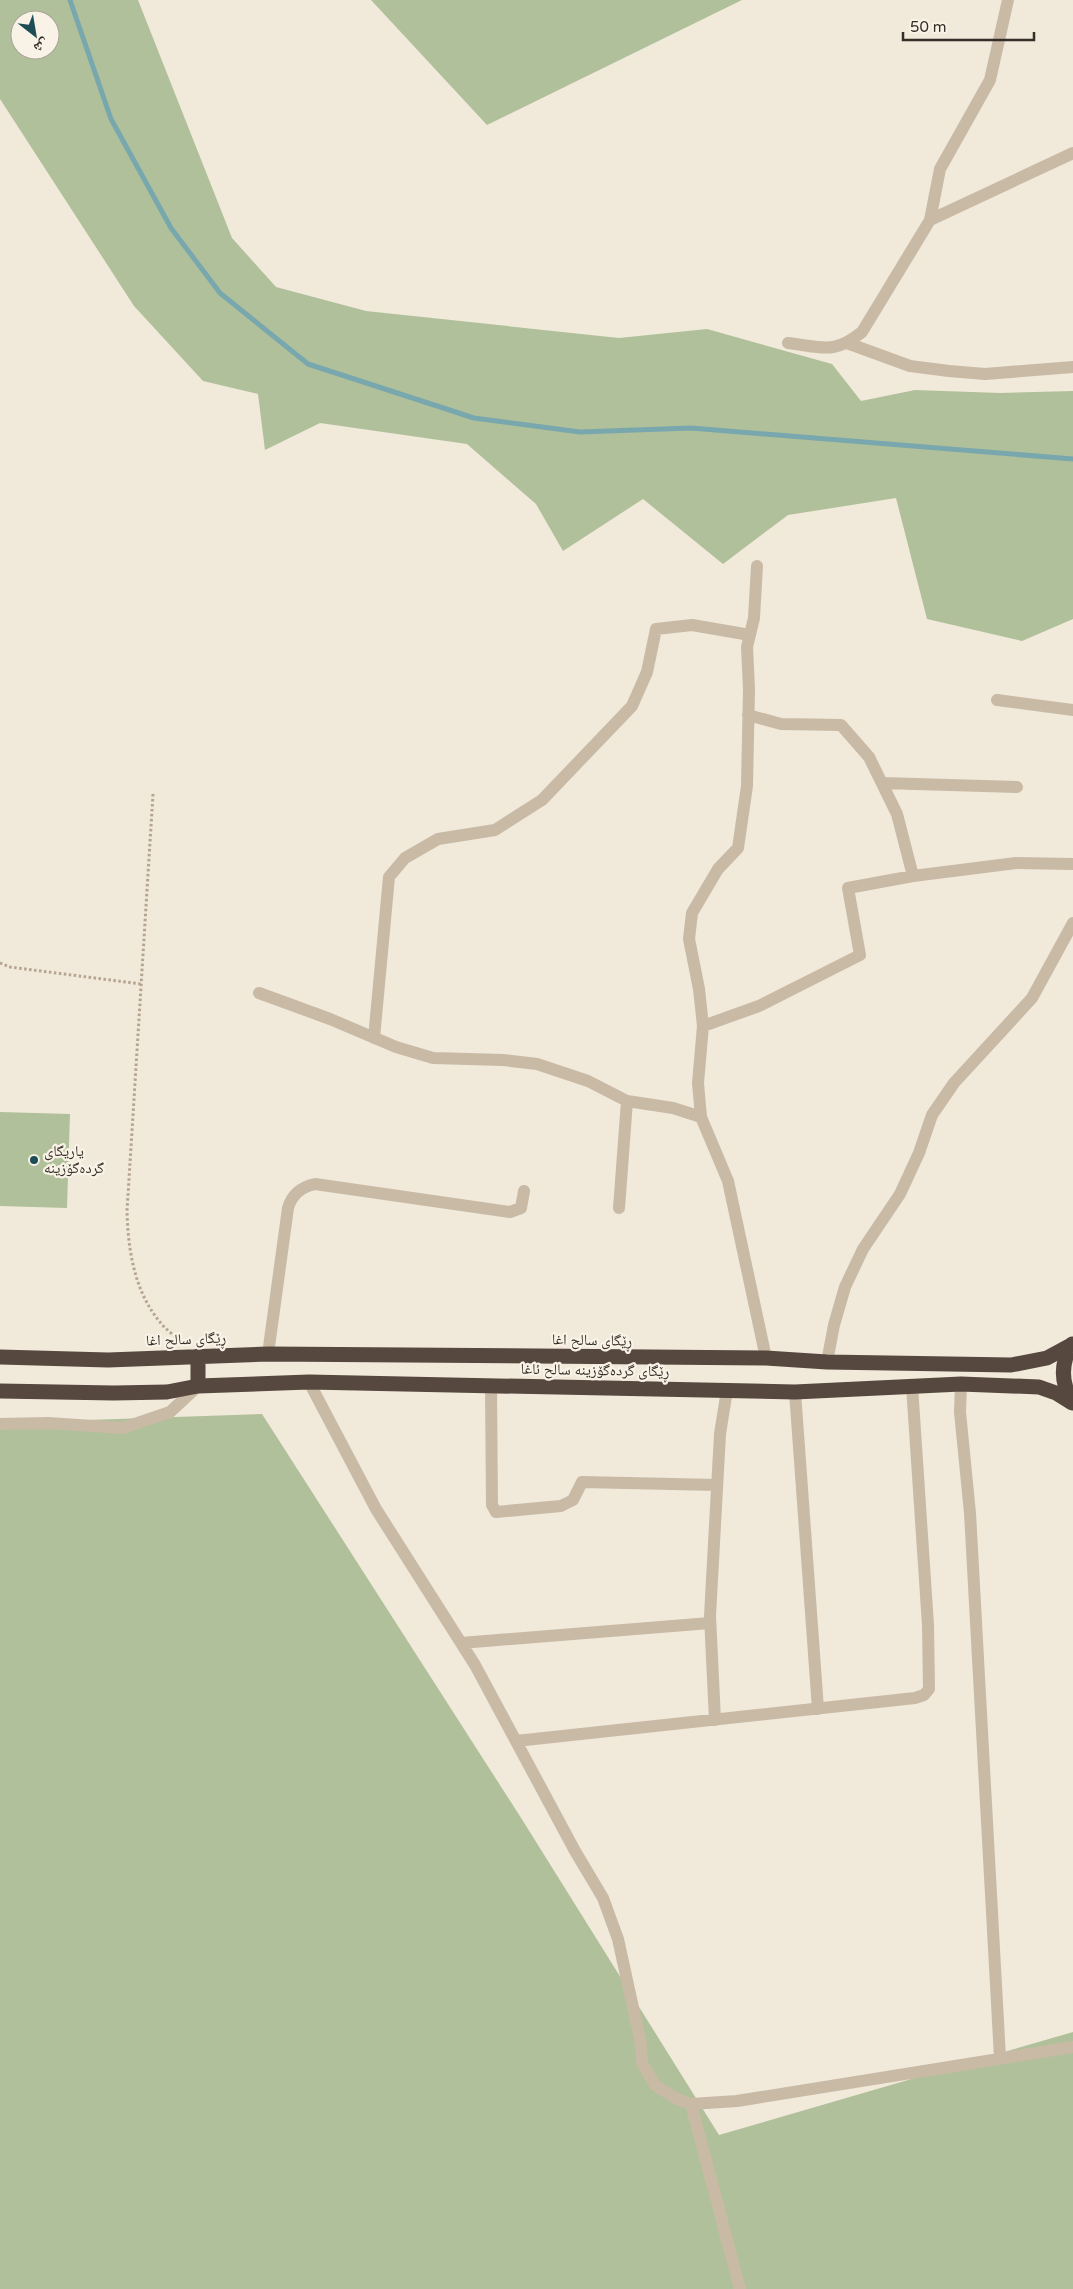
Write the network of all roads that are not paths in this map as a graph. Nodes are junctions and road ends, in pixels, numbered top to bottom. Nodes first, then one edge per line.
1 (1008, 0) edge
2 (1073, 153) edge
3 (930, 220) junction
4 (788, 343) dead end
5 (848, 343) junction
6 (1073, 367) edge
7 (757, 566) dead end
8 (750, 635) junction
9 (997, 700) dead end
10 (1073, 710) edge
11 (748, 715) junction
12 (882, 783) junction
13 (1017, 787) dead end
14 (1073, 864) edge
15 (913, 876) junction
16 (1073, 923) edge
17 (259, 992) dead end
18 (703, 1026) junction
19 (374, 1038) junction
20 (627, 1101) junction
21 (701, 1117) junction
22 (524, 1191) dead end
23 (619, 1208) dead end
24 (1072, 1344) edge
25 (268, 1354) junction
26 (198, 1356) junction
27 (0, 1357) edge
28 (766, 1358) junction
29 (827, 1362) junction
30 (309, 1382) junction
31 (961, 1384) junction
32 (198, 1386) junction
33 (491, 1386) junction
34 (912, 1386) junction
35 (727, 1390) junction
36 (0, 1391) edge
37 (795, 1392) junction
38 (1073, 1403) edge
39 (0, 1424) edge
40 (717, 1485) junction
41 (710, 1623) junction
42 (461, 1643) junction
43 (818, 1709) junction
44 (715, 1720) junction
45 (516, 1741) junction
46 (1073, 2047) edge
47 (1000, 2058) junction
48 (691, 2104) junction
49 (740, 2289) edge

1 - 3 street
2 - 3 street
3 - 5 street
4 - 5 street
5 - 6 street
7 - 8 street
8 - 11 street
8 - 19 street
9 - 10 street
11 - 12 street
11 - 18 street
12 - 13 street
12 - 15 street
14 - 15 street
15 - 18 street
16 - 29 street
17 - 19 street
18 - 21 street
19 - 20 street
20 - 21 street
20 - 23 street
21 - 28 street
22 - 25 street
24 - 29 highway, ڕێگای سالح اغا
24 - 38 highway
25 - 26 highway, ڕێگای سالح اغا
25 - 28 highway, ڕێگای سالح اغا
26 - 27 highway, ڕێگای سالح اغا
26 - 32 highway
28 - 29 highway, ڕێگای سالح اغا
30 - 32 highway, ڕێگای گردەگۆزینە سالح ئاغا
30 - 33 highway, ڕێگای گردەگۆزینە سالح ئاغا
30 - 42 street
31 - 34 highway, ڕێگای گردەگۆزینە سالح ئاغا
31 - 38 highway, ڕێگای گردەگۆزینە سالح ئاغا
31 - 47 street
32 - 36 highway, ڕێگای گردەگۆزینە سالح ئاغا
32 - 39 street
33 - 35 highway, ڕێگای گردەگۆزینە سالح ئاغا
33 - 40 street
34 - 37 highway, ڕێگای گردەگۆزینە سالح ئاغا
34 - 43 street
35 - 37 highway, ڕێگای گردەگۆزینە سالح ئاغا
35 - 40 street
37 - 43 street
40 - 41 street
41 - 42 street
41 - 44 street
42 - 45 street
43 - 44 street
44 - 45 street
45 - 48 street
46 - 47 street
47 - 48 street
48 - 49 street

